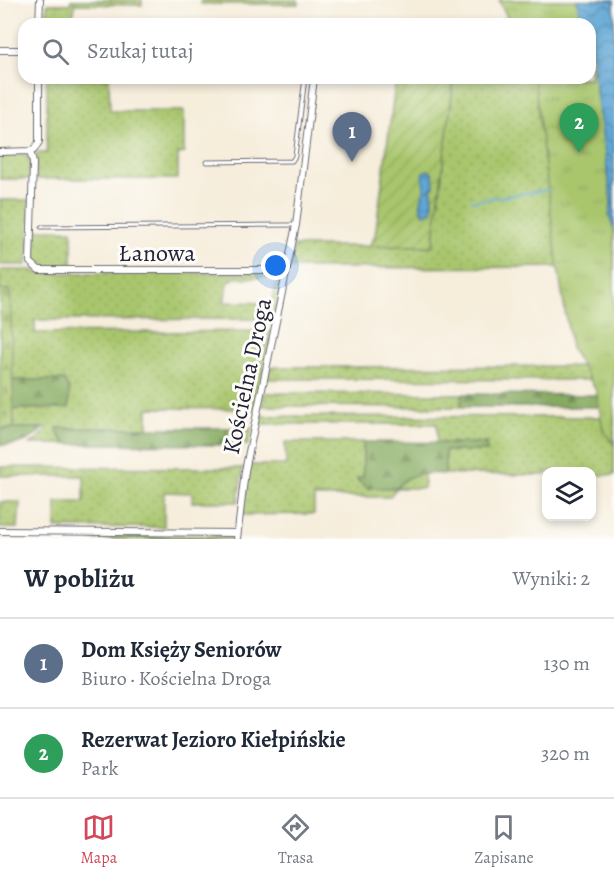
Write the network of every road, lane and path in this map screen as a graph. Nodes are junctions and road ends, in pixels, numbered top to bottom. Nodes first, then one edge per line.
1 (40, 0) edge
2 (39, 18) edge
3 (0, 50) edge
4 (18, 50) edge
5 (39, 84) edge
6 (304, 84) edge
7 (313, 84) edge
8 (30, 151) junction
9 (0, 152) edge
10 (206, 162) dead end
11 (296, 225) junction
12 (41, 227) dead end
13 (287, 270) junction
14 (0, 531) edge
15 (237, 536) edge

1 - 2 street
3 - 4 street
5 - 8 street
6 - 10 lane
7 - 11 street, Kościelna Droga
8 - 9 street
8 - 13 street, Łanowa
11 - 12 lane
11 - 13 street, Kościelna Droga
13 - 15 street, Kościelna Droga
14 - 15 street

